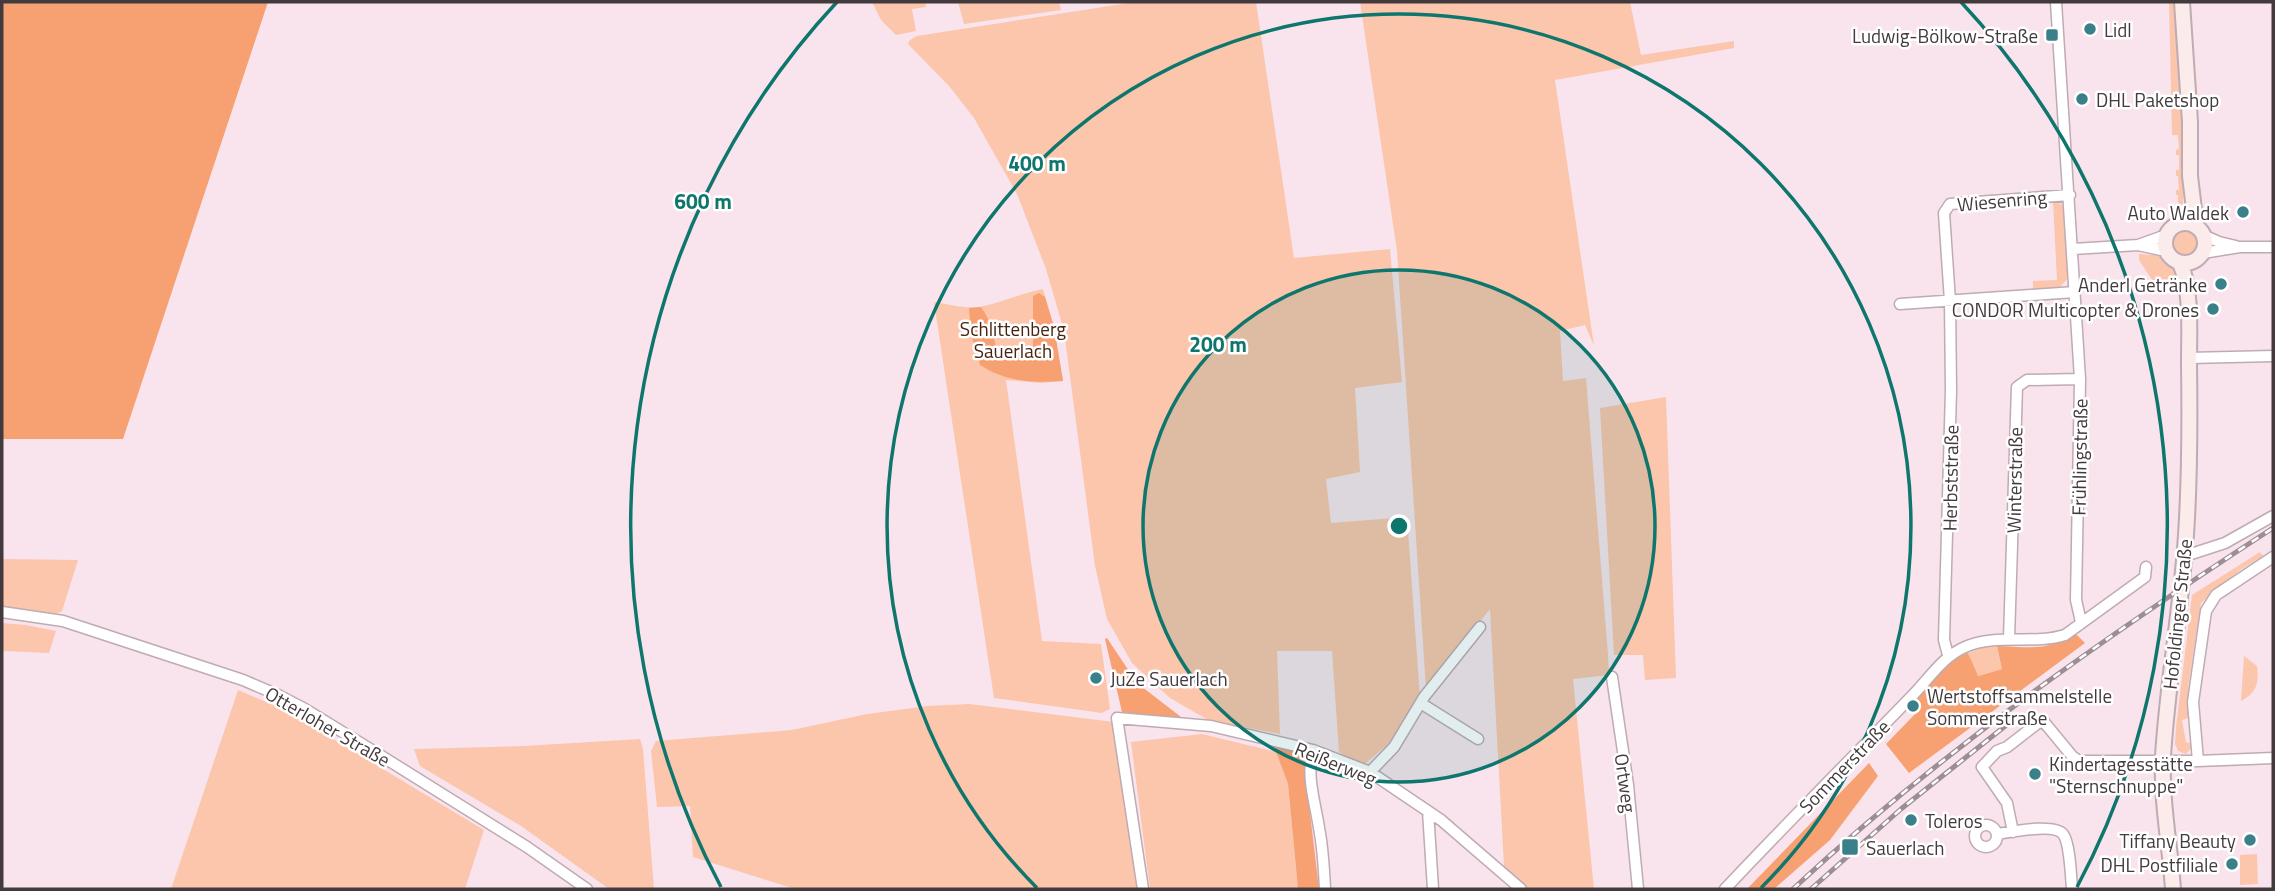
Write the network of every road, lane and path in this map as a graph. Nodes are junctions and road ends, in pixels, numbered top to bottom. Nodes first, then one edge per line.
1 (2056, 2) edge
2 (2182, 2) edge
3 (2190, 176) junction
4 (2070, 195) junction
5 (2172, 230) junction
6 (2200, 230) junction
7 (2138, 245) junction
8 (2240, 247) junction
9 (2273, 247) edge
10 (2073, 249) junction
11 (2166, 251) junction
12 (2200, 256) junction
13 (2180, 263) junction
14 (2076, 292) junction
15 (1950, 301) junction
16 (1900, 304) dead end
17 (2189, 339) junction
18 (2273, 356) edge
19 (2189, 358) junction
20 (2080, 379) junction
21 (2273, 516) edge
22 (2185, 556) junction
23 (2273, 557) edge
24 (2146, 567) dead end
25 (2, 612) edge
26 (2081, 622) junction
27 (1480, 627) dead end
28 (2009, 639) junction
29 (1948, 655) junction
30 (1612, 677) dead end
31 (1422, 704) junction
32 (1478, 739) dead end
33 (1313, 750) junction
34 (2272, 756) edge
35 (2163, 760) junction
36 (2197, 761) junction
37 (1370, 772) junction
38 (1428, 811) junction
39 (2012, 832) junction
40 (1997, 834) dead end
41 (587, 889) edge
42 (1143, 889) edge
43 (1325, 889) edge
44 (1433, 889) edge
45 (1521, 889) edge
46 (1638, 889) edge
47 (1725, 889) edge
48 (2073, 889) edge
49 (2173, 889) edge

1 - 4 street
2 - 3 main road
3 - 5 main road
3 - 6 main road
4 - 10 street
4 - 15 street, Wiesenring
5 - 6 main road
5 - 7 street
5 - 11 main road
6 - 8 street
6 - 12 main road
7 - 10 street
7 - 11 street
8 - 9 street
8 - 12 street
10 - 14 street
11 - 13 main road
12 - 13 main road
12 - 17 main road, Hofoldinger Straße
13 - 17 main road, Hofoldinger Straße
14 - 15 street
14 - 20 street, Frühlingstraße
15 - 16 street
15 - 29 street, Herbststraße
17 - 19 main road, Hofoldinger Straße
18 - 19 street
19 - 22 main road, Hofoldinger Straße
20 - 26 street, Frühlingstraße
20 - 28 street, Winterstraße
21 - 22 street
22 - 35 main road, Hofoldinger Straße
23 - 36 street
24 - 26 street, Sommerstraße
25 - 41 street, Otterloher Straße
26 - 28 street, Sommerstraße
27 - 31 street
28 - 29 street, Sommerstraße
29 - 47 street, Sommerstraße
30 - 46 street, Ortweg
31 - 32 street
31 - 37 street
33 - 37 street, Reißerweg
33 - 42 street, Reißerweg
33 - 43 street
34 - 36 street
35 - 36 street
35 - 39 street
35 - 49 main road, Hofoldinger Straße
37 - 38 street, Reißerweg
38 - 44 street
38 - 45 street, Reißerweg
39 - 40 street
39 - 48 street

